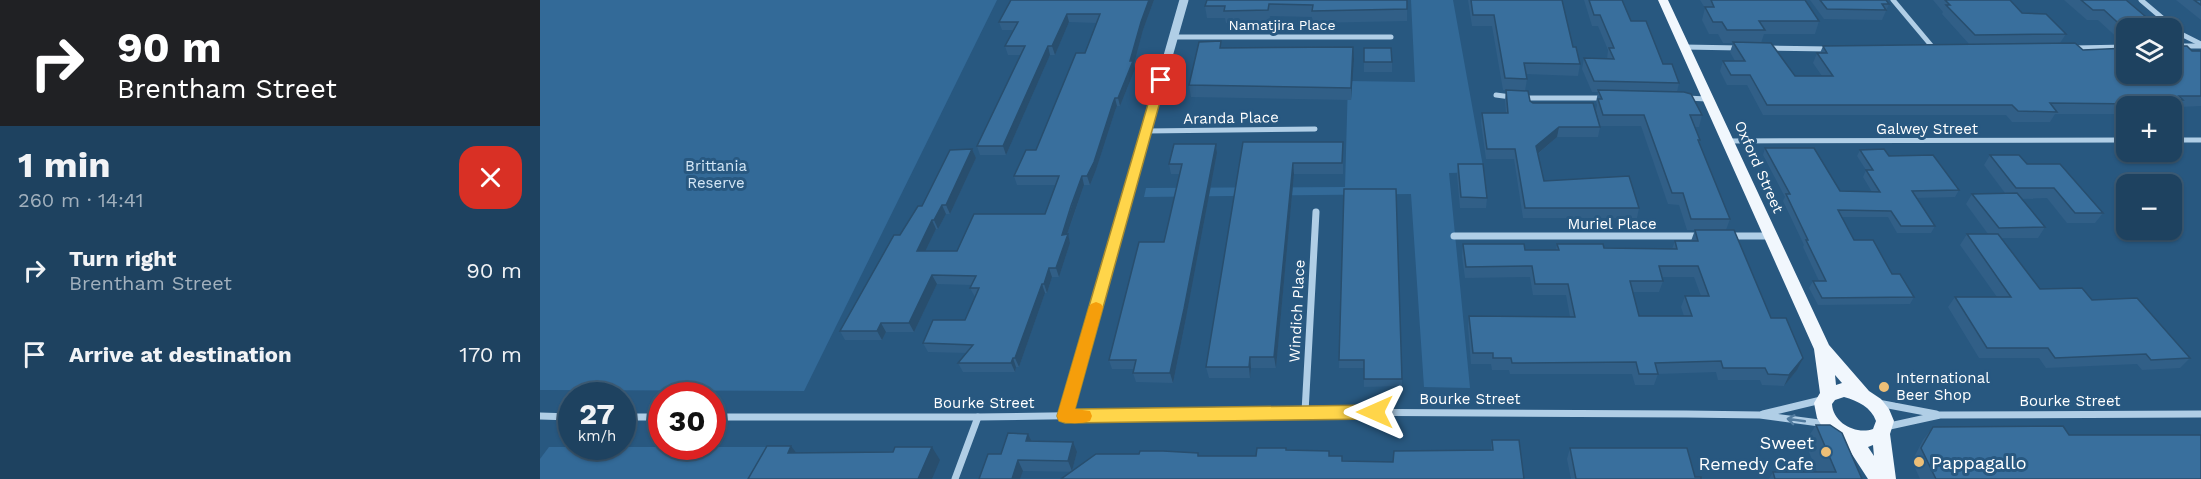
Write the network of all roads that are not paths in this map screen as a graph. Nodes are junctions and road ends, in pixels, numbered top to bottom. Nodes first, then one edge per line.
1 (1184, 0) edge
2 (1663, 0) edge
3 (1893, 0) edge
4 (2141, 0) edge
5 (1173, 37) junction
6 (1391, 37) dead end
7 (2201, 45) edge
8 (2182, 46) edge
9 (1683, 47) junction
10 (2116, 47) edge
11 (1743, 48) edge
12 (1755, 48) edge
13 (2070, 48) edge
14 (1839, 49) edge
15 (1923, 50) edge
16 (1935, 50) junction
17 (1946, 50) edge
18 (1496, 95) dead end
19 (1614, 98) edge
20 (1684, 98) edge
21 (1707, 99) junction
22 (1315, 129) dead end
23 (1146, 130) junction
24 (2116, 140) edge
25 (2182, 140) edge
26 (2201, 140) edge
27 (1726, 141) junction
28 (1316, 212) dead end
29 (1454, 236) dead end
30 (1710, 236) edge
31 (1722, 236) edge
32 (1769, 236) junction
33 (1822, 349) junction
34 (1826, 397) junction
35 (1868, 399) junction
36 (1305, 412) junction
37 (2201, 414) edge
38 (1760, 415) junction
39 (1940, 415) junction
40 (540, 416) edge
41 (1065, 416) junction
42 (558, 417) edge
43 (726, 417) edge
44 (978, 417) junction
45 (1831, 425) junction
46 (1883, 431) junction
47 (1851, 437) junction
48 (956, 479) edge
49 (1879, 479) edge
50 (1886, 479) edge

1 - 5 street
2 - 9 main road, Oxford Street
3 - 16 street
4 - 7 street
5 - 6 street, Namatjira Place
5 - 23 street
7 - 8 street
9 - 11 street
9 - 21 main road, Oxford Street
10 - 13 street
12 - 14 street
15 - 16 street
16 - 17 street
18 - 19 street
20 - 21 street
21 - 27 main road, Oxford Street
22 - 23 street, Aranda Place
23 - 41 street
24 - 27 street, Galwey Street
25 - 26 street
27 - 32 main road, Oxford Street
28 - 36 street, Windich Place
29 - 30 street, Muriel Place
31 - 32 street
32 - 33 main road, Oxford Street
33 - 34 main road, Oxford Street
33 - 35 main road, Oxford Street
34 - 35 main road
34 - 38 street, Bourke Street
34 - 45 main road
35 - 39 street, Bourke Street
35 - 46 main road
36 - 38 street, Bourke Street
36 - 41 street, Bourke Street
37 - 39 street, Bourke Street
45 -> 38 street, Bourke Street
39 - 46 street, Bourke Street
40 - 42 street
41 - 44 street, Bourke Street
43 - 44 street, Bourke Street
44 - 48 street
45 - 47 main road
46 - 47 main road
46 - 50 main road
47 - 49 main road

